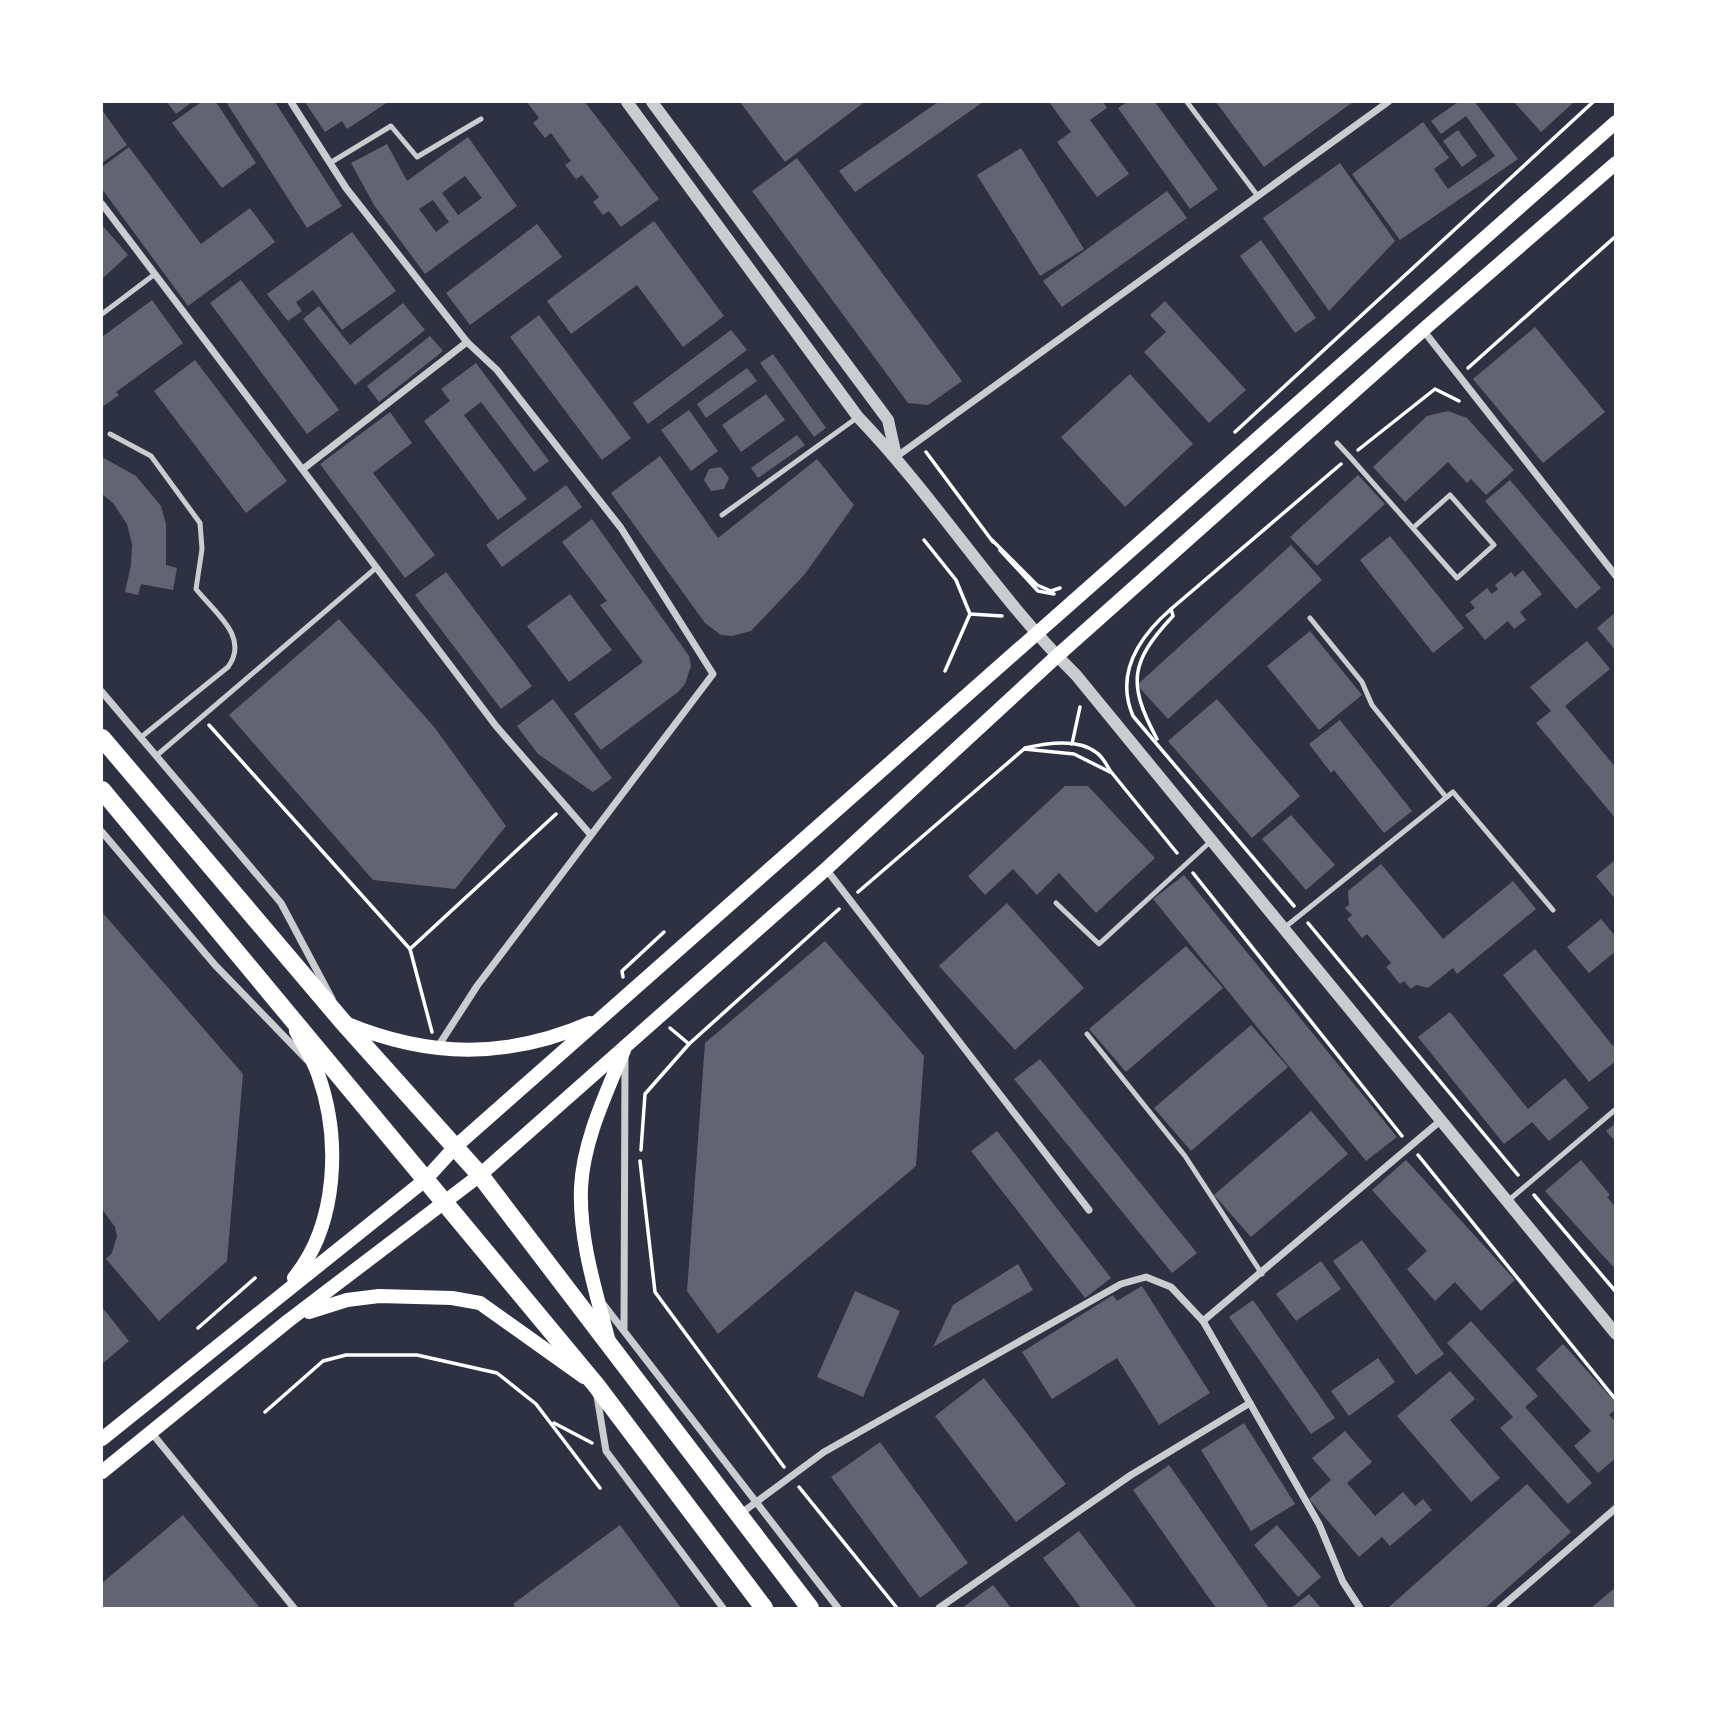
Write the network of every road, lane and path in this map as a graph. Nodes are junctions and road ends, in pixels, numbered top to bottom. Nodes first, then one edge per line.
1 (291, 102) edge
2 (627, 102) edge
3 (652, 102) edge
4 (1187, 102) edge
5 (1388, 102) edge
6 (1593, 102) edge
7 (481, 119) dead end
8 (1615, 122) edge
9 (330, 163) junction
10 (1615, 163) edge
11 (1257, 195) junction
12 (102, 204) edge
13 (1615, 236) edge
14 (155, 274) junction
15 (102, 314) edge
16 (1423, 330) junction
17 (467, 342) junction
18 (1464, 374) dead end
19 (1464, 405) dead end
20 (858, 416) junction
21 (110, 434) dead end
22 (1226, 440) dead end
23 (1337, 443) dead end
24 (896, 457) junction
25 (1350, 457) junction
26 (303, 469) junction
27 (722, 515) dead end
28 (1413, 528) junction
29 (924, 540) dead end
30 (377, 567) junction
31 (1615, 576) edge
32 (1064, 588) joint
33 (1171, 610) junction
34 (970, 614) junction
35 (1009, 617) dead end
36 (1310, 618) dead end
37 (1038, 634) junction
38 (1057, 656) junction
39 (945, 671) dead end
40 (102, 692) edge
41 (1083, 694) dead end
42 (201, 717) junction
43 (102, 738) edge
44 (141, 738) junction
45 (1072, 744) junction
46 (1161, 747) junction
47 (1024, 748) junction
48 (156, 756) junction
49 (1112, 773) junction
50 (102, 790) edge
51 (1446, 797) junction
52 (565, 806) junction
53 (102, 832) edge
54 (590, 834) junction
55 (1210, 842) junction
56 (1186, 864) junction
57 (826, 869) junction
58 (849, 900) junction
59 (1056, 903) dead end
60 (1553, 910) dead end
61 (1301, 915) junction
62 (1283, 929) junction
63 (664, 932) dead end
64 (410, 949) junction
65 (622, 971) dead end
66 (278, 999) junction
67 (731, 1010) dead end
68 (604, 1016) junction
69 (658, 1018) junction
70 (343, 1022) junction
71 (1087, 1034) dead end
72 (689, 1044) junction
73 (625, 1047) junction
74 (437, 1049) junction
75 (317, 1071) junction
76 (1615, 1109) edge
77 (1439, 1122) junction
78 (1410, 1146) junction
79 (455, 1147) junction
80 (480, 1175) junction
81 (425, 1180) junction
82 (1526, 1186) junction
83 (1507, 1202) junction
84 (446, 1203) junction
85 (1089, 1210) dead end
86 (1262, 1274) junction
87 (255, 1278) dead end
88 (1615, 1292) edge
89 (597, 1298) junction
90 (273, 1304) junction
91 (288, 1321) junction
92 (1203, 1321) junction
93 (198, 1328) dead end
94 (624, 1328) junction
95 (1615, 1334) edge
96 (610, 1346) junction
97 (596, 1385) junction
98 (1615, 1399) edge
99 (1250, 1403) junction
100 (265, 1412) dead end
101 (554, 1423) dead end
102 (150, 1432) junction
103 (102, 1439) edge
104 (606, 1451) junction
105 (102, 1472) edge
106 (790, 1476) junction
107 (600, 1488) dead end
108 (755, 1503) junction
109 (1615, 1508) edge
110 (739, 1515) junction
111 (294, 1608) edge
112 (723, 1608) edge
113 (764, 1608) edge
114 (810, 1608) edge
115 (838, 1608) edge
116 (897, 1608) edge
117 (939, 1608) edge
118 (1360, 1608) edge
119 (1500, 1608) edge

1 - 9 street
2 - 20 street
3 - 24 street
4 - 11 lane
5 - 11 street
6 - 22 path
7 - 9 lane
8 - 37 main road
9 - 17 street
10 - 16 main road
11 - 24 street
12 - 14 street
13 - 18 path
14 - 15 lane
14 - 26 street
16 - 31 street
16 - 38 main road
17 - 26 street
17 - 54 street
19 - 25 path
20 - 24 street
20 - 27 lane
21 - 44 lane
23 - 25 lane
24 - 37 street
25 - 28 lane
25 - 33 path
26 - 30 street
28 - 28 lane
29 - 34 path
30 - 42 lane
30 - 52 street
32 - 32 path
33 - 46 path
33 - 46 path
34 - 35 path
34 - 39 path
36 - 51 lane
37 - 38 street
37 - 68 main road
38 - 55 street
38 - 57 main road
40 - 44 street
41 - 45 path
42 - 48 lane
42 - 64 path
43 - 70 main road
44 - 48 street
45 - 47 path
45 - 49 path
46 - 61 path
47 - 49 path
47 - 58 path
48 - 70 street
49 - 56 path
50 - 66 main road
51 - 60 lane
51 - 61 lane
52 - 54 street
52 - 64 path
53 - 75 street
54 - 74 street
55 - 56 lane
55 - 62 street
56 - 59 lane
56 - 78 path
57 - 58 street
57 - 69 main road
58 - 72 path
58 - 85 street
61 - 62 lane
61 - 82 path
62 - 77 street
63 - 65 path
64 - 74 path
66 - 75 main road
66 - 81 main road
67 - 72 path
68 - 74 main road
68 - 79 main road
69 - 72 path
69 - 73 main road
70 - 74 main road
70 - 79 main road
71 - 86 lane
72 - 106 path
73 - 80 main road
73 - 89 main road
73 - 94 street
75 - 90 main road
76 - 82 lane
77 - 78 street
77 - 83 street
78 - 86 street
78 - 98 path
79 - 80 main road
79 - 81 main road
80 - 84 main road
80 - 96 main road
81 - 84 main road
81 - 90 main road
82 - 83 lane
82 - 88 path
83 - 95 street
84 - 91 main road
84 - 97 main road
86 - 92 street
87 - 93 path
89 - 94 street
89 - 96 main road
90 - 103 main road
91 - 97 main road
91 - 102 main road
92 - 99 street
92 - 106 street
94 - 108 street
96 - 110 main road
97 - 104 street
97 - 113 main road
99 - 117 street
99 - 118 street
100 - 107 path
101 - 104 path
102 - 105 main road
102 - 111 street
104 - 112 street
106 - 108 street
106 - 116 path
108 - 110 street
108 - 115 street
109 - 119 street
110 - 114 main road

